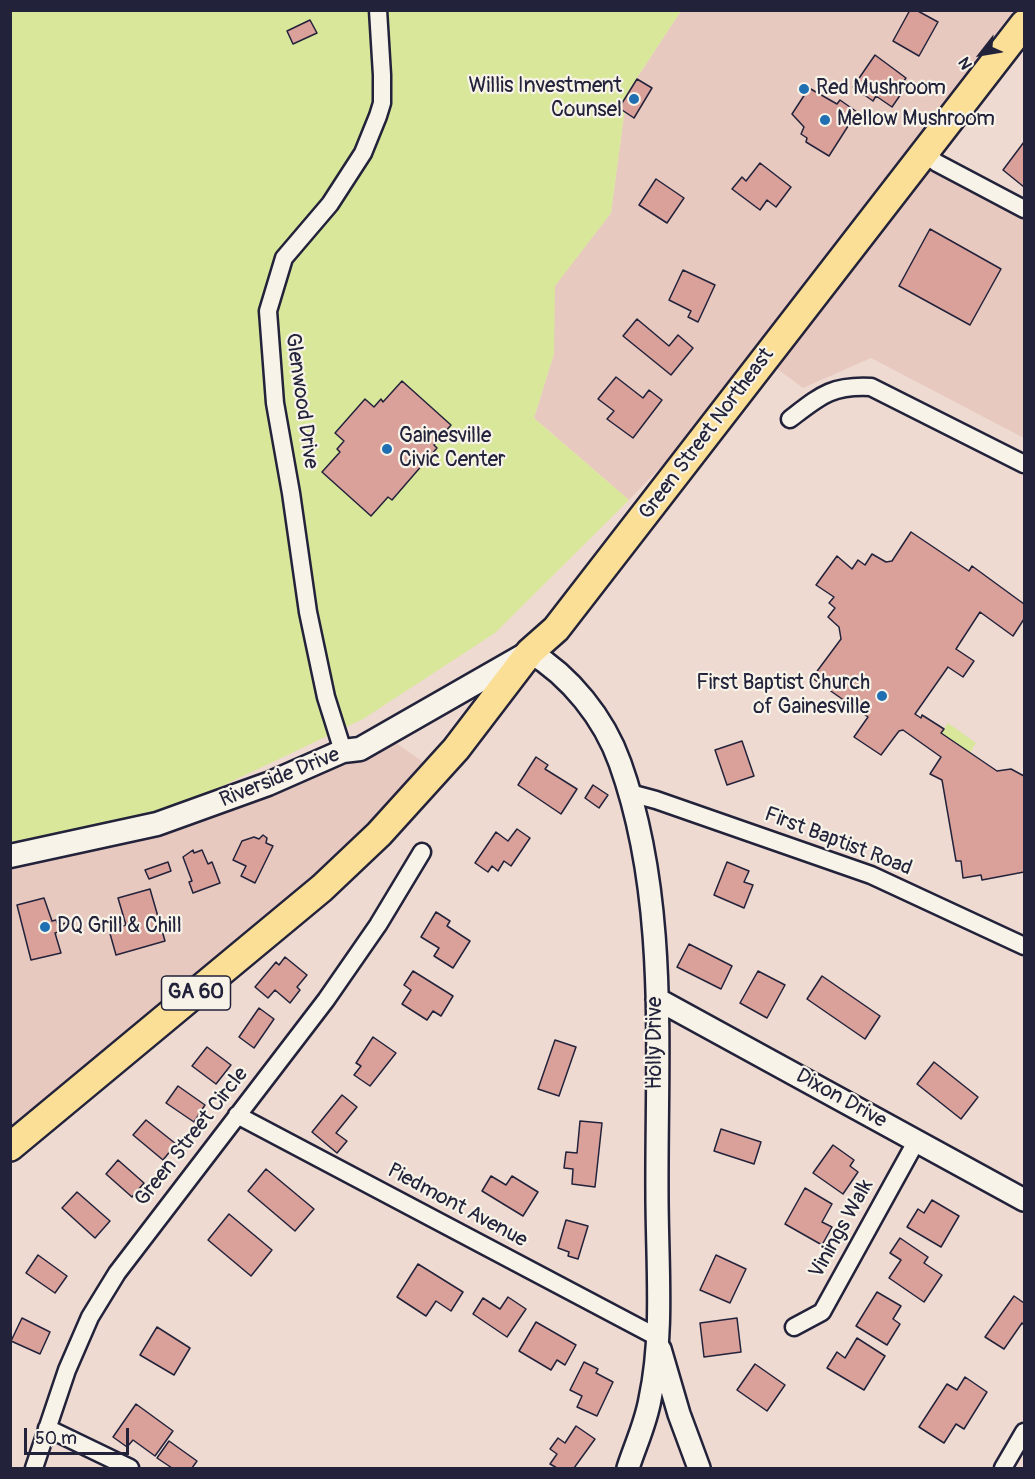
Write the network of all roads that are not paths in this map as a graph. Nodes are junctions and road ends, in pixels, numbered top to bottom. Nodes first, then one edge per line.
1 (378, 10) edge
2 (1024, 24) edge
3 (924, 153) junction
4 (1024, 208) edge
5 (790, 419) dead end
6 (1024, 464) edge
7 (530, 652) junction
8 (343, 751) junction
9 (630, 793) junction
10 (422, 852) dead end
11 (10, 856) edge
12 (1024, 946) edge
13 (657, 999) junction
14 (237, 1115) junction
15 (916, 1140) junction
16 (10, 1147) edge
17 (1024, 1200) edge
18 (794, 1328) dead end
19 (657, 1336) junction
20 (650, 1400) junction
21 (679, 1414) junction
22 (47, 1428) junction
23 (1024, 1432) edge
24 (34, 1468) edge
25 (130, 1468) edge
26 (628, 1468) edge
27 (699, 1468) edge
28 (1003, 1468) edge

1 - 8 street, Glenwood Drive
2 - 3 highway, Green Street Northeast
3 - 4 street
3 - 7 highway, Green Street Northeast
5 - 6 street
7 - 8 main road, Riverside Drive
7 - 9 street, Holly Drive
7 - 16 highway, Green Street Northeast / GA 60
8 - 11 main road, Riverside Drive
9 - 12 street, First Baptist Road
9 - 13 street, Holly Drive
10 - 14 street, Green Street Circle
13 - 15 street, Dixon Drive
13 - 19 street, Holly Drive
14 - 19 street, Piedmont Avenue
14 - 22 street, Green Street Circle
15 - 17 street, Dixon Drive
15 - 18 street, Vinings Walk
19 - 20 street, Holly Drive
19 - 21 street
20 - 21 street
20 - 26 street, Holly Drive
21 - 27 street
22 - 24 street, Green Street Circle
22 - 25 street
23 - 28 street

